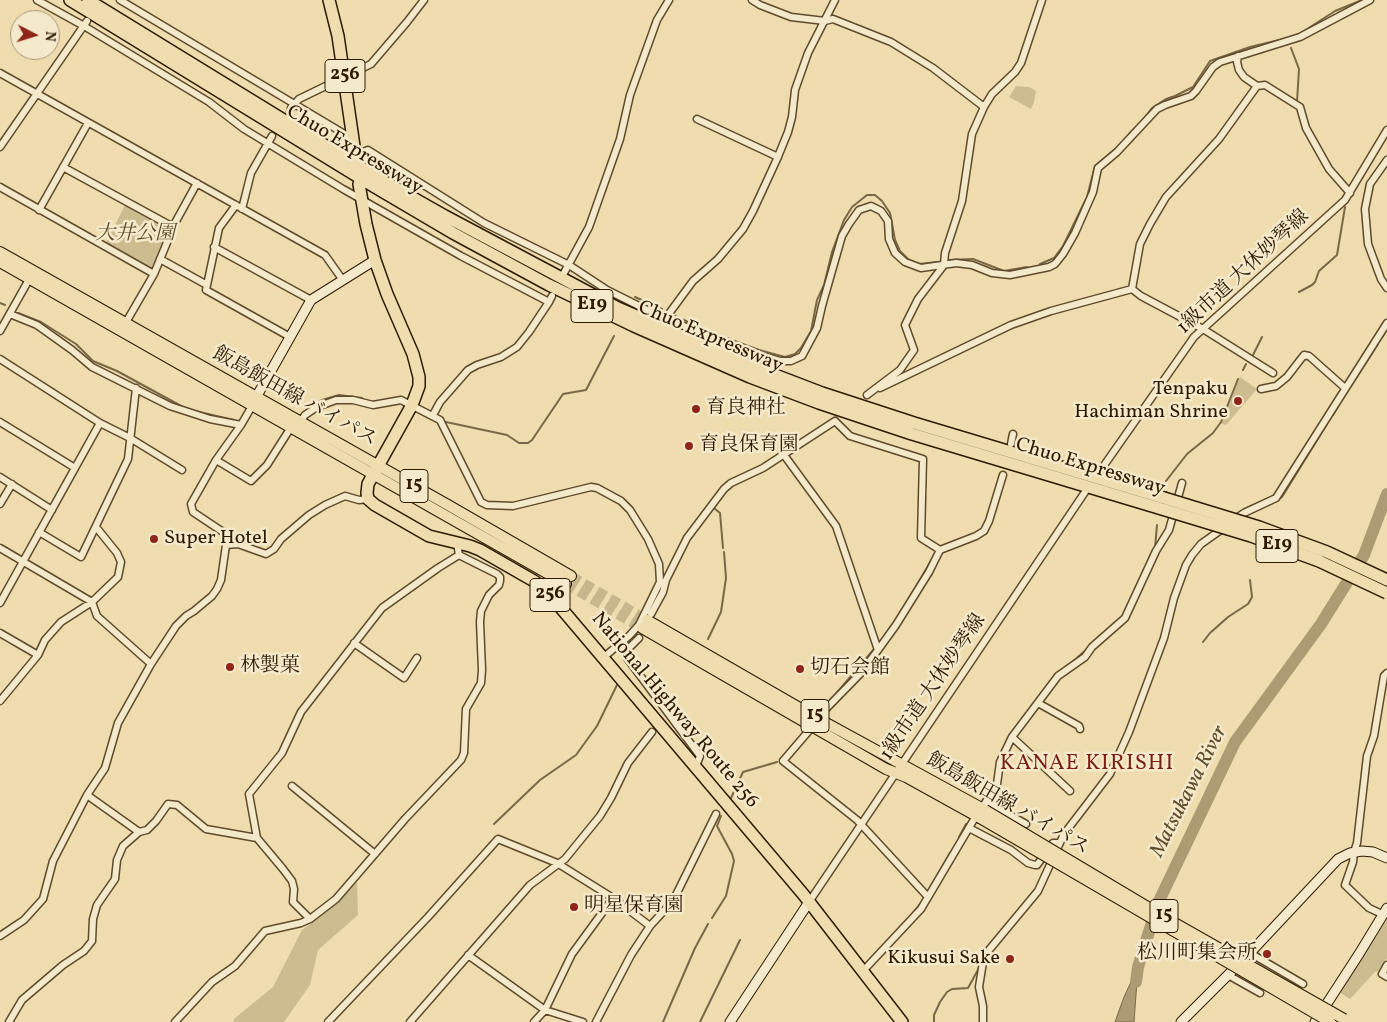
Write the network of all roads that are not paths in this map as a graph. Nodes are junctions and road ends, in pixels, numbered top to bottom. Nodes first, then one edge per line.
1 (37, 0) edge
2 (70, 0) edge
3 (88, 0) edge
4 (120, 0) edge
5 (329, 0) edge
6 (424, 0) edge
7 (669, 0) edge
8 (752, 0) edge
9 (835, 0) edge
10 (1042, 0) edge
11 (1370, 0) edge
12 (825, 21) junction
13 (86, 23) junction
14 (1238, 56) junction
15 (0, 73) edge
16 (345, 77) junction
17 (1257, 86) junction
18 (38, 94) junction
19 (293, 106) junction
20 (984, 107) junction
21 (697, 119) dead end
22 (88, 122) junction
23 (1387, 130) edge
24 (272, 136) tunnel mouth
25 (267, 143) junction
26 (0, 147) edge
27 (354, 147) junction
28 (778, 157) junction
29 (1387, 160) edge
30 (63, 167) junction
31 (197, 183) junction
32 (358, 184) dead end
33 (0, 187) edge
34 (1350, 193) junction
35 (360, 199) junction
36 (239, 207) junction
37 (39, 210) junction
38 (173, 227) junction
39 (214, 247) junction
40 (0, 252) edge
41 (160, 259) junction
42 (375, 260) junction
43 (0, 262) edge
44 (569, 264) junction
45 (944, 265) junction
46 (564, 273) dead end
47 (154, 274) junction
48 (32, 275) junction
49 (342, 280) junction
50 (207, 285) junction
51 (1387, 288) edge
52 (1132, 289) junction
53 (310, 300) junction
54 (10, 314) junction
55 (665, 319) junction
56 (1387, 323) edge
57 (124, 327) junction
58 (1203, 329) junction
59 (0, 331) edge
60 (290, 337) junction
61 (0, 360) edge
62 (1273, 373) dead end
63 (136, 388) junction
64 (1345, 388) junction
65 (1261, 390) dead end
66 (254, 402) junction
67 (412, 405) junction
68 (433, 416) junction
69 (0, 422) edge
70 (300, 422) junction
71 (100, 423) junction
72 (241, 426) junction
73 (288, 432) dead end
74 (1014, 434) dead end
75 (130, 438) junction
76 (1011, 444) dead end
77 (784, 455) junction
78 (216, 460) junction
79 (1105, 464) dead end
80 (75, 468) junction
81 (182, 470) dead end
82 (376, 471) junction
83 (1003, 475) dead end
84 (0, 477) edge
85 (1182, 483) dead end
86 (12, 484) junction
87 (1085, 492) dead end
88 (368, 499) junction
89 (1163, 503) junction
90 (0, 504) edge
91 (52, 510) junction
92 (96, 527) junction
93 (40, 532) junction
94 (457, 543) junction
95 (226, 545) junction
96 (0, 548) edge
97 (940, 550) junction
98 (459, 555) junction
99 (23, 562) junction
100 (568, 580) tunnel mouth
101 (1387, 580) edge
102 (1387, 594) edge
103 (92, 602) junction
104 (0, 603) edge
105 (645, 625) junction
106 (0, 633) edge
107 (354, 643) junction
108 (878, 650) junction
109 (38, 655) junction
110 (604, 657) junction
111 (416, 658) dead end
112 (151, 664) junction
113 (1387, 673) edge
114 (0, 701) edge
115 (1038, 703) junction
116 (815, 722) junction
117 (1080, 729) dead end
118 (652, 732) dead end
119 (1012, 737) junction
120 (696, 766) junction
121 (899, 769) junction
122 (292, 786) dead end
123 (1070, 791) dead end
124 (87, 795) junction
125 (982, 811) junction
126 (716, 814) dead end
127 (1026, 824) dead end
128 (861, 825) junction
129 (969, 828) junction
130 (139, 832) junction
131 (257, 838) junction
132 (1059, 843) junction
133 (1354, 852) junction
134 (375, 854) junction
135 (1387, 858) edge
136 (557, 864) junction
137 (928, 897) junction
138 (613, 898) junction
139 (809, 902) junction
140 (1386, 912) edge
141 (310, 919) junction
142 (650, 926) junction
143 (0, 936) edge
144 (1250, 953) junction
145 (468, 955) junction
146 (1387, 965) edge
147 (862, 971) junction
148 (1228, 975) junction
149 (1387, 977) edge
150 (1303, 984) dead end
151 (1260, 993) dead end
152 (545, 1010) junction
153 (1346, 1021) edge
154 (9, 1022) edge
155 (175, 1022) edge
156 (328, 1022) edge
157 (410, 1022) edge
158 (534, 1022) edge
159 (583, 1022) edge
160 (596, 1022) edge
161 (730, 1022) edge
162 (902, 1022) edge
163 (983, 1022) edge
164 (1181, 1022) edge
165 (1315, 1022) edge
166 (1330, 1022) edge

1 - 13 street
2 - 89 highway, Chuo Expressway / E19
3 - 89 highway, Chuo Expressway / E19
4 - 19 street
5 - 16 highway, 256
6 - 16 street
7 - 44 street
8 - 12 street
9 - 12 street
10 - 20 street
11 - 14 street
12 - 20 street
12 - 28 street
13 - 18 street
13 - 25 street
14 - 17 street
14 - 45 street
15 - 18 street
16 - 19 street
16 - 27 highway, 256
17 - 34 street
17 - 52 street
18 - 22 street
18 - 26 street
19 - 27 street
20 - 45 street
21 - 28 street
22 - 30 street
22 - 31 street
23 - 34 street, 1級市道 大休妙琴線
24 - 25 street
25 - 35 street
25 - 36 street
27 - 44 street
28 - 55 street
29 - 51 street
30 - 37 street
30 - 38 street
31 - 36 street
31 - 38 street
32 - 35 highway
33 - 37 street
34 - 58 street, 1級市道 大休妙琴線
35 - 42 highway
35 - 68 street
36 - 39 street
36 - 49 street
37 - 47 street
38 - 41 street
39 - 50 street
39 - 53 street
40 - 48 main road, 飯島飯田線 バイパス / 15
41 - 47 street
41 - 50 street
42 - 49 street
42 - 67 highway
43 - 48 main road, 飯島飯田線 バイパス / 15
44 - 46 street
44 - 55 street
45 - 52 street
45 - 55 street
47 - 57 street
48 - 54 street
48 - 57 main road, 飯島飯田線 バイパス / 15
49 - 53 street
50 - 60 street
52 - 58 street
53 - 60 street
54 - 59 street
54 - 63 street
56 - 64 street
57 - 66 main road, 飯島飯田線 バイパス / 15
58 - 62 street
58 - 79 street, 1級市道 大休妙琴線
60 - 66 street
61 - 71 street
63 - 72 street
63 - 75 street
64 - 65 street
64 - 132 street
66 - 70 main road, 飯島飯田線 バイパス / 15
66 - 72 street
66 - 82 main road, 飯島飯田線 バイパス / 15
67 - 68 street
67 - 70 street
67 - 82 highway
68 - 110 street
69 - 80 street
70 - 82 main road, 飯島飯田線 バイパス / 15
71 - 75 street
71 - 80 street
72 - 78 street
73 - 78 street
74 - 76 street
75 - 81 street
75 - 92 street
77 - 97 street
77 - 105 street
77 - 108 street
78 - 95 street
80 - 91 street
82 - 88 highway
82 - 100 main road, 飯島飯田線 バイパス / 15
83 - 97 street
84 - 86 street
85 - 115 street
86 - 90 street
86 - 91 street
87 - 121 street, 1級市道 大休妙琴線
88 - 94 highway, National Highway Route 256 / 256
88 - 95 street
89 - 101 highway, Chuo Expressway / E19, bridge
89 - 102 highway, Chuo Expressway / E19, bridge
91 - 93 street
92 - 93 street
92 - 103 street
93 - 99 street
94 - 98 street
94 - 110 highway, National Highway Route 256 / 256
95 - 112 street
96 - 99 street
97 - 108 street
98 - 107 street
98 - 134 street
99 - 103 street
99 - 104 street
103 - 109 street
103 - 112 street
105 - 116 main road, 飯島飯田線 バイパス / 15
105 - 120 street
106 - 109 street
107 - 111 street
107 - 131 street
108 - 116 street
109 - 114 street
110 - 120 highway, National Highway Route 256 / 256
112 - 124 street
113 - 133 street
115 - 117 street
115 - 119 street
116 - 121 main road, 飯島飯田線 バイパス / 15
116 - 128 street
118 - 136 street
119 - 123 street
119 - 125 street
120 - 139 highway, National Highway Route 256 / 256
121 - 125 main road, 飯島飯田線 バイパス / 15
121 - 128 street, 1級市道 大休妙琴線
122 - 134 street
124 - 130 street
124 - 143 street
125 - 127 street
125 - 129 street
125 - 153 main road, 飯島飯田線 バイパス / 15, bridge
125 - 166 main road, 飯島飯田線 バイパス / 15, bridge
126 - 142 street
128 - 137 street
128 - 139 street, 1級市道 大休妙琴線
129 - 132 street
129 - 137 street
130 - 131 street
130 - 154 street
131 - 141 street
132 - 163 street
133 - 135 street
133 - 140 street
133 - 144 street
134 - 141 street
136 - 138 street
136 - 145 street
136 - 156 street
137 - 147 street
138 - 142 street
138 - 152 street
139 - 147 highway, National Highway Route 256 / 256
139 - 161 street
140 - 165 street
141 - 155 street
142 - 160 street
144 - 148 street
144 - 150 street
145 - 152 street
145 - 157 street
146 - 149 street
147 - 162 highway, National Highway Route 256 / 256
148 - 151 street
148 - 164 street
152 - 158 street
152 - 159 street

